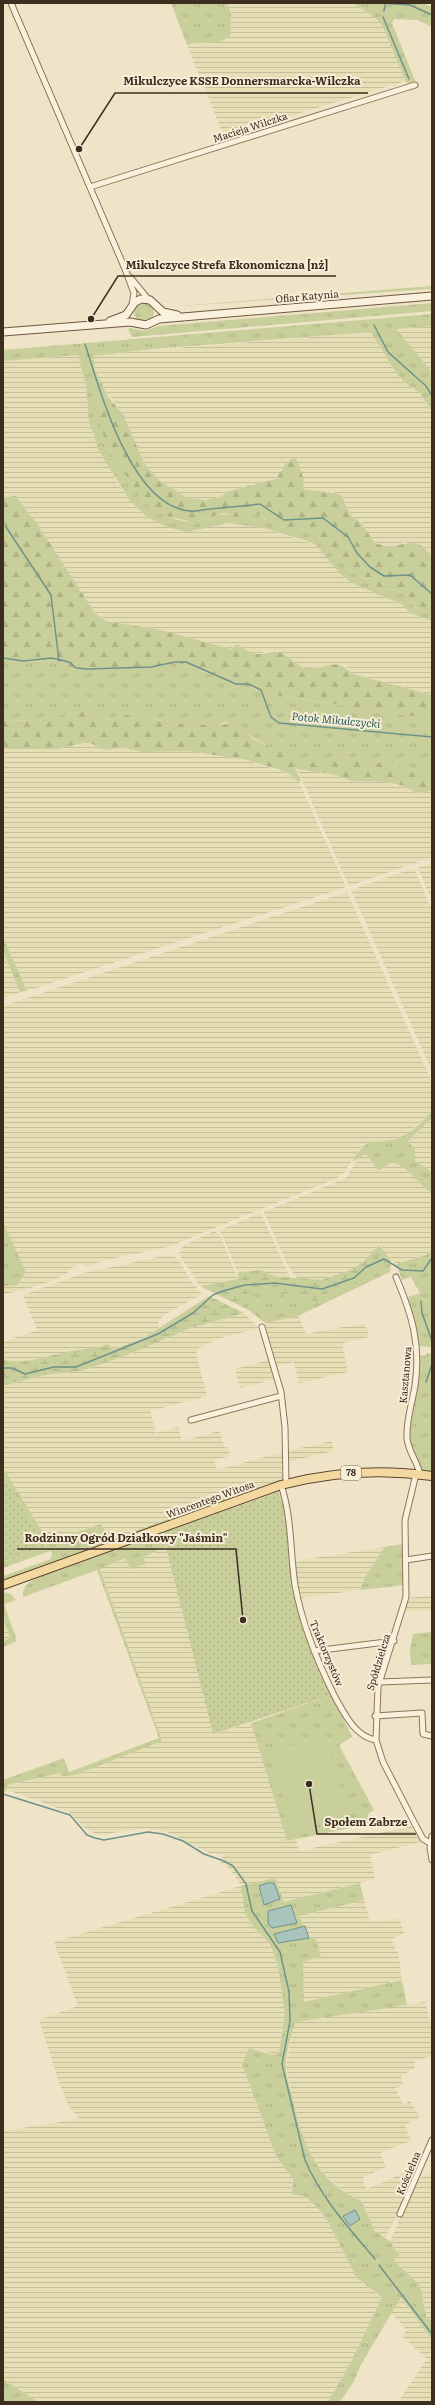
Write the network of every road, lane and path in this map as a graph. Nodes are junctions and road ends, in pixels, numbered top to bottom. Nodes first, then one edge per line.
1 (11, 3) edge
2 (415, 85) dead end
3 (90, 187) junction
4 (125, 269) junction
5 (432, 296) edge
6 (150, 300) junction
7 (132, 307) junction
8 (156, 307) junction
9 (184, 316) junction
10 (153, 322) junction
11 (100, 324) junction
12 (137, 324) junction
13 (3, 332) edge
14 (396, 1277) dead end
15 (262, 1327) dead end
16 (281, 1396) junction
17 (191, 1420) dead end
18 (418, 1474) junction
19 (432, 1476) edge
20 (284, 1484) junction
21 (432, 1556) edge
22 (406, 1560) junction
23 (3, 1585) edge
24 (394, 1641) junction
25 (314, 1651) junction
26 (432, 1680) edge
27 (380, 1682) junction
28 (375, 1716) junction
29 (432, 1736) edge
30 (376, 1740) junction
31 (432, 1836) edge
32 (430, 1843) junction
33 (432, 1860) edge
34 (432, 2140) edge
35 (400, 2214) dead end

1 - 3 street
2 - 3 street, Macieja Wilczka
3 - 4 street
4 - 6 street
4 - 7 street
5 - 9 street, Ofiar Katynia
6 - 7 street, Ofiar Katynia
6 - 8 street, Ofiar Katynia
7 - 11 street, Ofiar Katynia
7 - 12 street
8 - 9 street, Ofiar Katynia
8 - 10 street
9 - 10 street, Ofiar Katynia
10 - 12 street, Ofiar Katynia
11 - 12 street, Ofiar Katynia
11 - 13 street, Ofiar Katynia
14 - 18 street, Kasztanowa
15 - 16 street, Traktorzystów
16 - 17 street
16 - 20 street, Traktorzystów
18 - 19 main road, Wincentego Witosa / 78
18 - 20 main road, Wincentego Witosa / 78
18 - 22 street, Spółdzielcza
20 - 23 main road, Wincentego Witosa / 78
20 - 25 street, Traktorzystów
21 - 22 street
22 - 24 street, Spółdzielcza
24 - 25 street
24 - 27 street, Spółdzielcza
25 - 30 street, Traktorzystów
26 - 27 street
27 - 28 street, Spółdzielcza
28 - 29 street
28 - 30 street, Spółdzielcza
30 - 32 street, Spółdzielcza
31 - 32 street
32 - 33 street
34 - 35 street, Kościelna

